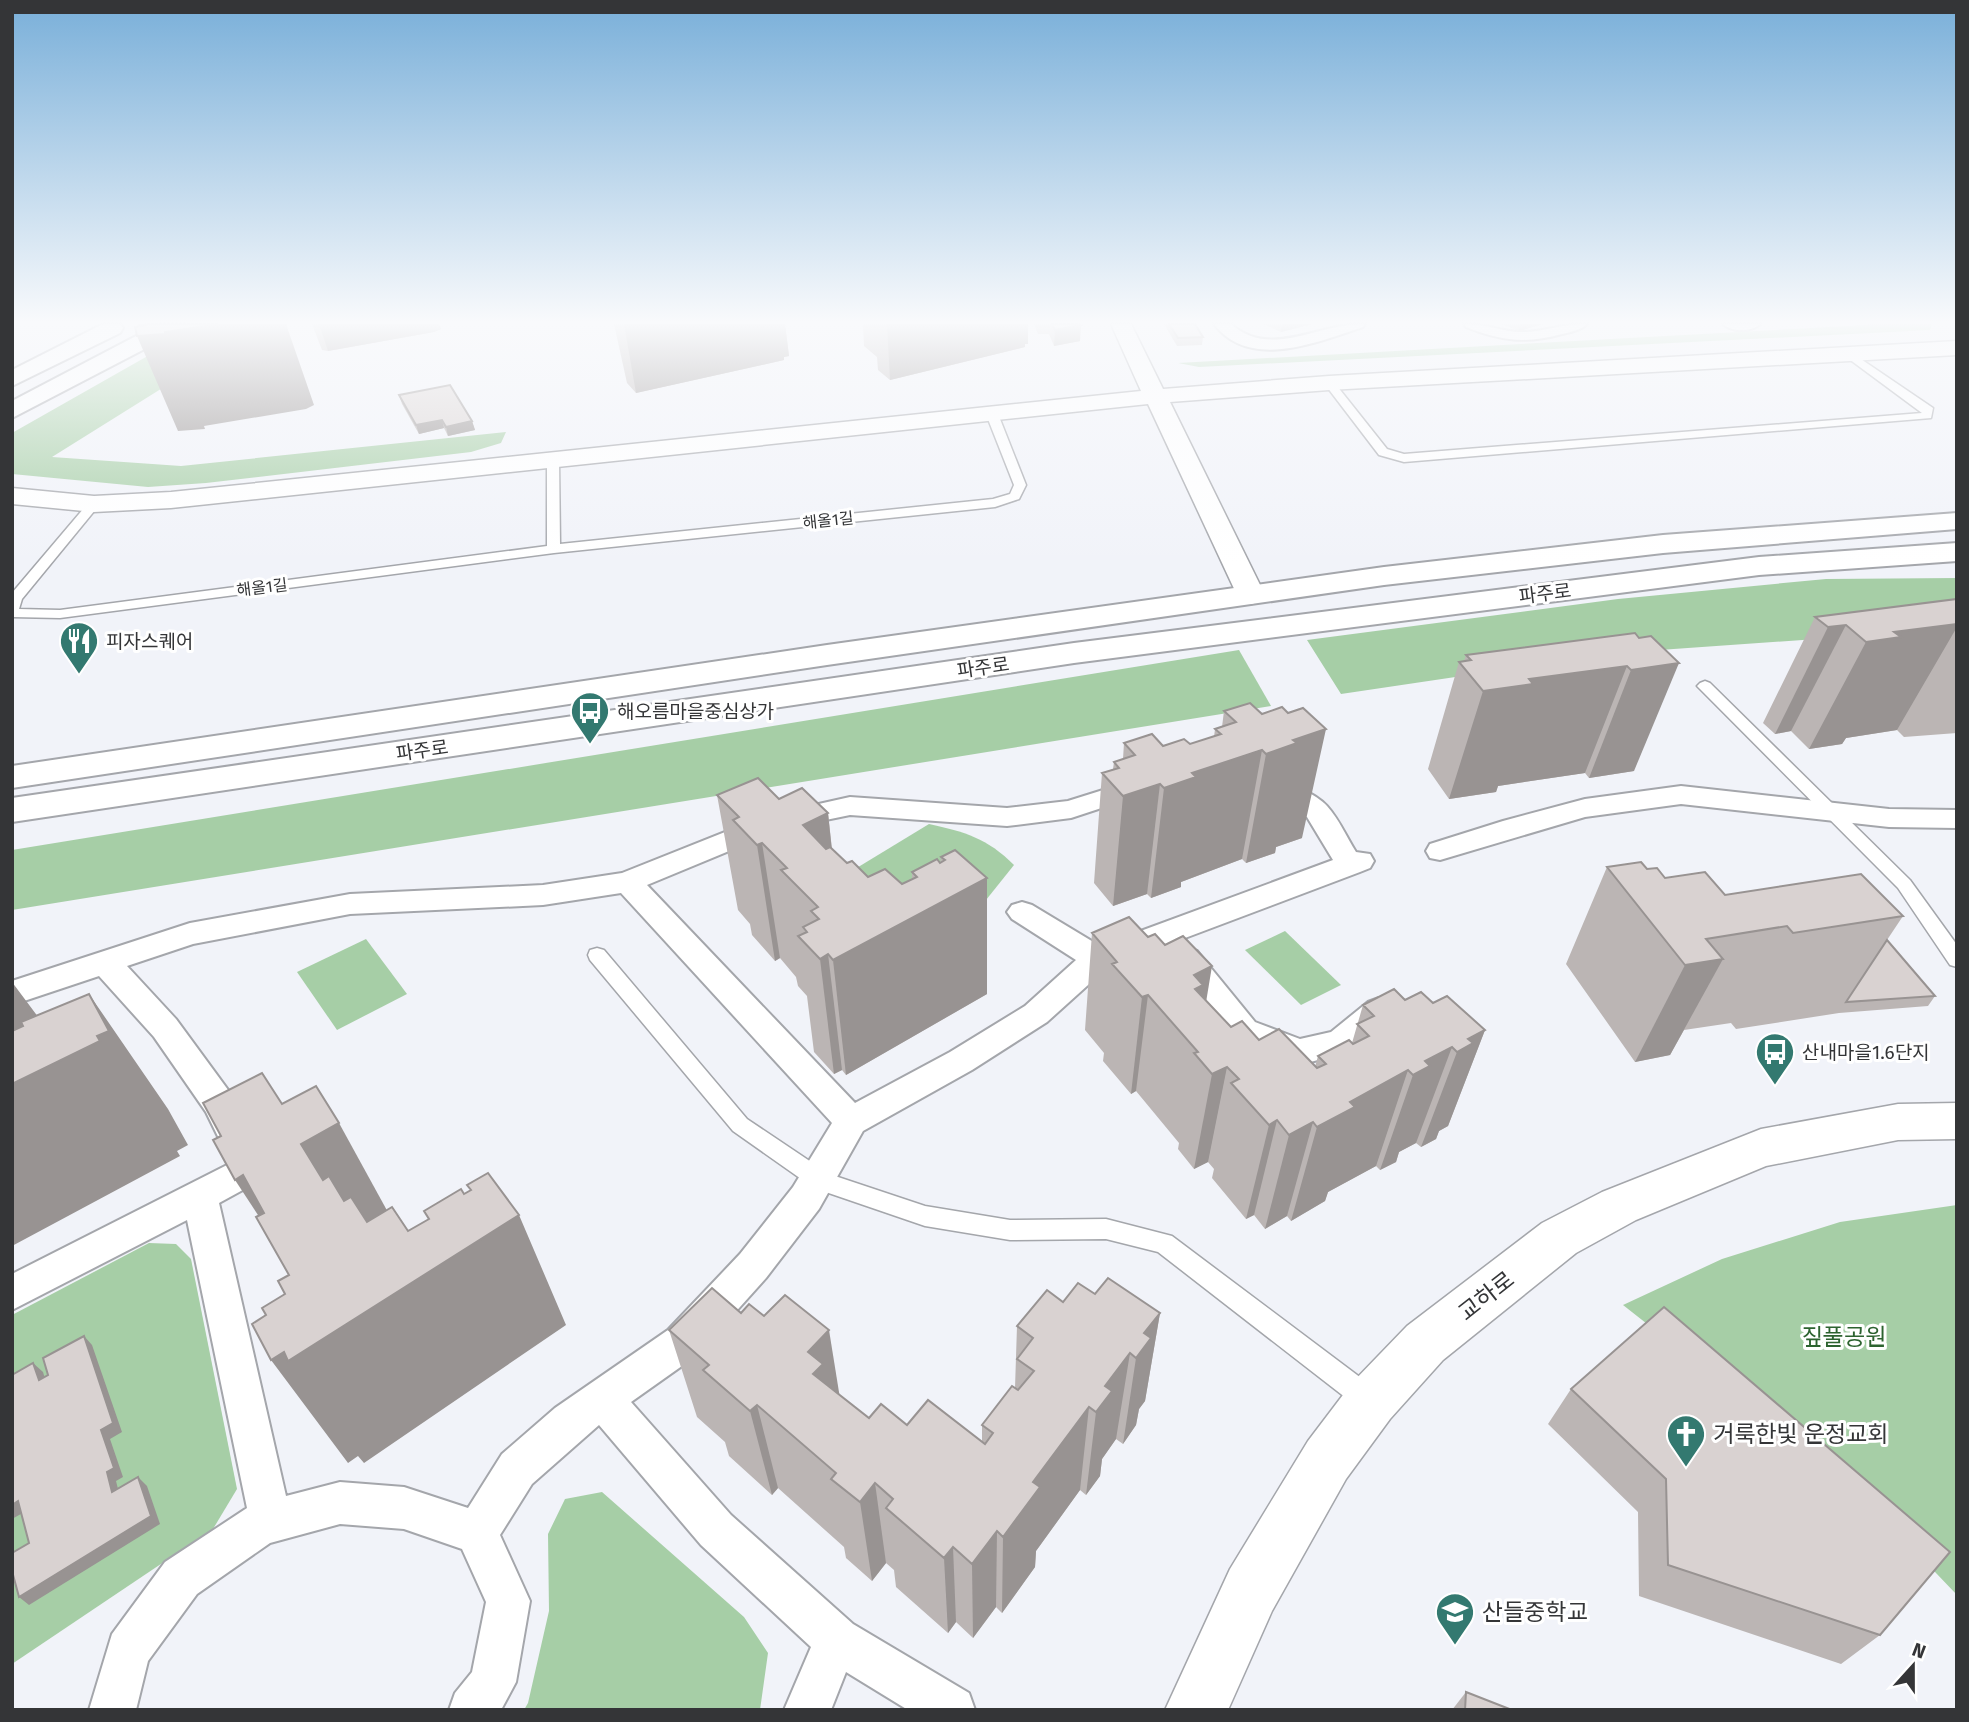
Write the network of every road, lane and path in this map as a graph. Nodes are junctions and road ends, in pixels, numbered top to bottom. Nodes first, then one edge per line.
1 (1086, 404) edge
2 (1160, 404) edge
3 (1346, 404) edge
4 (1921, 404) edge
5 (992, 414) junction
6 (553, 460) junction
7 (12, 496) edge
8 (94, 504) junction
9 (1957, 521) edge
10 (554, 549) junction
11 (1957, 552) edge
12 (1870, 558) junction
13 (1957, 562) edge
14 (1251, 595) junction
15 (12, 612) edge
16 (1705, 686) dead end
17 (12, 777) edge
18 (1162, 777) edge
19 (1255, 778) edge
20 (12, 810) edge
21 (1829, 810) junction
22 (1957, 819) edge
23 (1440, 851) dead end
24 (627, 882) junction
25 (1022, 912) dead end
26 (1164, 932) junction
27 (597, 955) dead end
28 (1097, 960) junction
29 (1957, 960) edge
30 (106, 963) junction
31 (12, 993) edge
32 (1379, 1010) edge
33 (851, 1121) junction
34 (1957, 1121) edge
35 (818, 1177) junction
36 (199, 1195) junction
37 (12, 1293) edge
38 (602, 1399) junction
39 (1371, 1401) junction
40 (271, 1521) junction
41 (477, 1533) junction
42 (836, 1640) junction
43 (112, 1710) edge
44 (472, 1710) edge
45 (807, 1710) edge
46 (952, 1710) edge
47 (1196, 1710) edge

1 - 5 street
2 - 14 street
3 - 4 lane
5 - 6 street
5 - 10 lane, 해올1길
6 - 8 street
6 - 10 lane
7 - 8 street
8 - 15 lane, 해올1길
9 - 14 main road, 파주로
10 - 15 lane, 해올1길
11 - 12 main road, 파주로
12 - 13 main road
12 - 20 main road, 파주로
14 - 17 main road, 파주로
16 - 21 lane
18 - 24 street
19 - 26 street
21 - 22 street
21 - 23 street
21 - 29 lane
24 - 30 street
24 - 33 street
25 - 28 street
26 - 28 street
26 - 32 street
27 - 35 lane
28 - 33 street
30 - 31 street
30 - 36 street
33 - 35 street
34 - 39 street, 교하로
35 - 38 street
35 - 39 lane
36 - 37 street
36 - 40 street
38 - 41 street
38 - 42 street
39 - 47 street, 교하로
40 - 41 street
40 - 43 street
41 - 44 street
42 - 45 street
42 - 46 street

